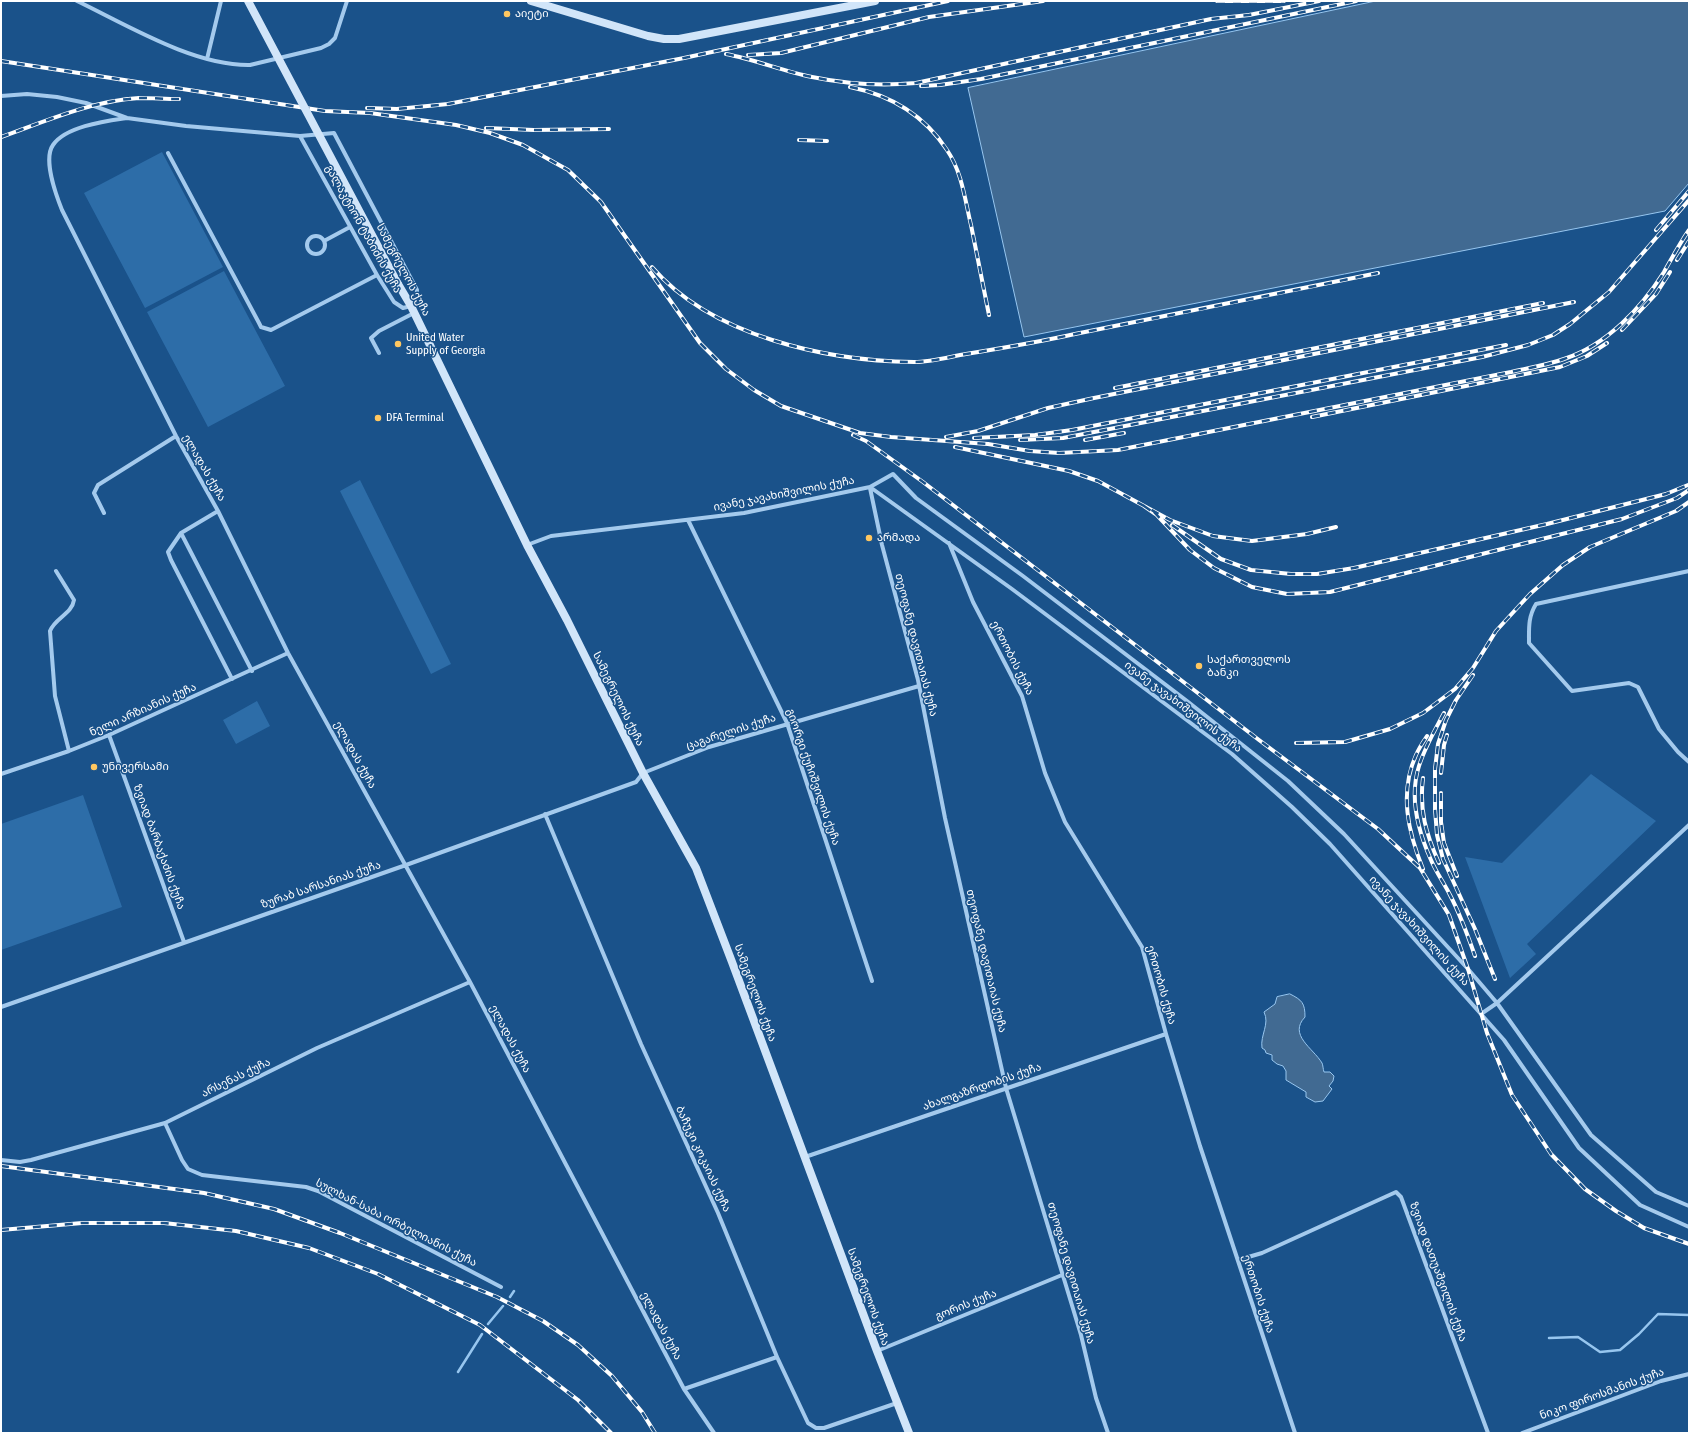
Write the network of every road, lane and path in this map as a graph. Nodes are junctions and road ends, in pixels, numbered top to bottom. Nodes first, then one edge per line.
1 (78, 1) edge
2 (220, 1) edge
3 (248, 1) edge
4 (347, 1) edge
5 (531, 1) edge
6 (875, 1) edge
7 (865, 2) edge
8 (207, 59) junction
9 (1, 96) edge
10 (127, 118) junction
11 (300, 136) junction
12 (168, 153) dead end
13 (350, 227) junction
14 (324, 241) junction
15 (377, 275) junction
16 (412, 310) junction
17 (379, 353) dead end
18 (176, 436) junction
19 (870, 487) junction
20 (218, 511) junction
21 (104, 513) dead end
22 (688, 520) junction
23 (181, 533) junction
24 (949, 542) junction
25 (527, 545) junction
26 (56, 571) dead end
27 (1689, 571) edge
28 (288, 653) junction
29 (252, 671) junction
30 (232, 679) junction
31 (919, 686) junction
32 (787, 723) junction
33 (109, 735) junction
34 (69, 751) junction
35 (1689, 762) edge
36 (643, 773) junction
37 (1, 774) edge
38 (545, 814) junction
39 (1689, 825) edge
40 (406, 865) junction
41 (184, 942) junction
42 (872, 981) dead end
43 (470, 982) junction
44 (1497, 1003) junction
45 (1, 1007) edge
46 (1481, 1014) junction
47 (1166, 1034) junction
48 (1006, 1088) junction
49 (165, 1123) junction
50 (804, 1157) junction
51 (1, 1160) edge
52 (1689, 1206) edge
53 (1689, 1227) edge
54 (1238, 1260) junction
55 (1062, 1275) junction
56 (502, 1287) dead end
57 (877, 1351) junction
58 (777, 1357) junction
59 (1689, 1374) edge
60 (684, 1389) junction
61 (897, 1403) junction
62 (714, 1433) edge
63 (909, 1433) edge
64 (1108, 1433) edge
65 (1295, 1433) edge
66 (1488, 1433) edge
67 (1522, 1433) edge

1 - 8 street
2 - 8 street
3 - 16 main road, სამეგრელოს ქუჩა, bridge
4 - 8 street
5 - 7 main road
6 - 7 main road
9 - 10 street, გალაკტიონ ტაბიძის ქუჩა
10 - 11 street, გალაკტიონ ტაბიძის ქუჩა
10 - 18 street, ელადას ქუჩა
11 - 13 street, გალაკტიონ ტაბიძის ქუჩა
11 - 16 street, გალაკტიონ ტაბიძის ქუჩა
12 - 15 street
13 - 14 street
13 - 15 street, გალაკტიონ ტაბიძის ქუჩა
14 - 14 street
15 - 16 street, გალაკტიონ ტაბიძის ქუჩა
16 - 17 street
16 - 25 main road, სამეგრელოს ქუჩა
18 - 20 street, ელადას ქუჩა
18 - 21 street
19 - 22 street, ივანე ჯავახიშვილის ქუჩა
19 - 24 street, ივანე ჯავახიშვილის ქუჩა
19 - 31 street, თეოფანე დავითაიას ქუჩა
19 - 44 street
20 - 23 street
20 - 28 street, ელადას ქუჩა
22 - 25 street, ივანე ჯავახიშვილის ქუჩა
22 - 32 street, გიორგი ქუჩიშვილის ქუჩა
23 - 29 street
23 - 30 street
24 - 46 street, ივანე ჯავახიშვილის ქუჩა
24 - 47 street, ერთობის ქუჩა
25 - 36 main road, სამეგრელოს ქუჩა
26 - 34 street
27 - 35 street
28 - 29 street, ნელი არზიანის ქუჩა
28 - 40 street, ელადას ქუჩა
29 - 30 street, ნელი არზიანის ქუჩა
30 - 33 street, ნელი არზიანის ქუჩა
31 - 32 street, ცაგარელის ქუჩა
31 - 48 street, თეოფანე დავითაიას ქუჩა
32 - 36 street, ცაგარელის ქუჩა
32 - 42 street, გიორგი ქუჩიშვილის ქუჩა
33 - 34 street, ნელი არზიანის ქუჩა
33 - 41 street, ზვიად ბარბაქაძის ქუჩა
34 - 37 street, ნელი არზიანის ქუჩა
36 - 38 street, ზურაბ სარსანიას ქუჩა
36 - 50 main road, სამეგრელოს ქუჩა
38 - 40 street, ზურაბ სარსანიას ქუჩა
38 - 58 street, ბაჩუკი კოკაიას ქუჩა
39 - 44 street
40 - 41 street, ზურაბ სარსანიას ქუჩა
40 - 43 street, ელადას ქუჩა
41 - 45 street, ზურაბ სარსანიას ქუჩა
43 - 49 street, არსენას ქუჩა
43 - 60 street, ელადას ქუჩა
44 - 46 street
44 - 52 street
46 - 53 street, ივანე ჯავახიშვილის ქუჩა
47 - 48 street, ახალგაზრდობის ქუჩა
47 - 54 street, ერთობის ქუჩა
48 - 50 street, ახალგაზრდობის ქუჩა
48 - 55 street, თეოფანე დავითაიას ქუჩა
49 - 51 street, არსენას ქუჩა
49 - 56 street, სულხან-საბა ორბელიანის ქუჩა
50 - 57 main road, სამეგრელოს ქუჩა
54 - 65 street, ერთობის ქუჩა
54 - 66 street, ზვიად დათუაშვილის ქუჩა
55 - 57 street, გორის ქუჩა
55 - 64 street, თეოფანე დავითაიას ქუჩა
57 - 61 main road, სამეგრელოს ქუჩა
58 - 60 street
58 - 61 street, ბაჩუკი კოკაიას ქუჩა
59 - 67 street, ნიკო ფიროსმანის ქუჩა
60 - 62 street, ელადას ქუჩა
61 - 63 main road, სამეგრელოს ქუჩა

